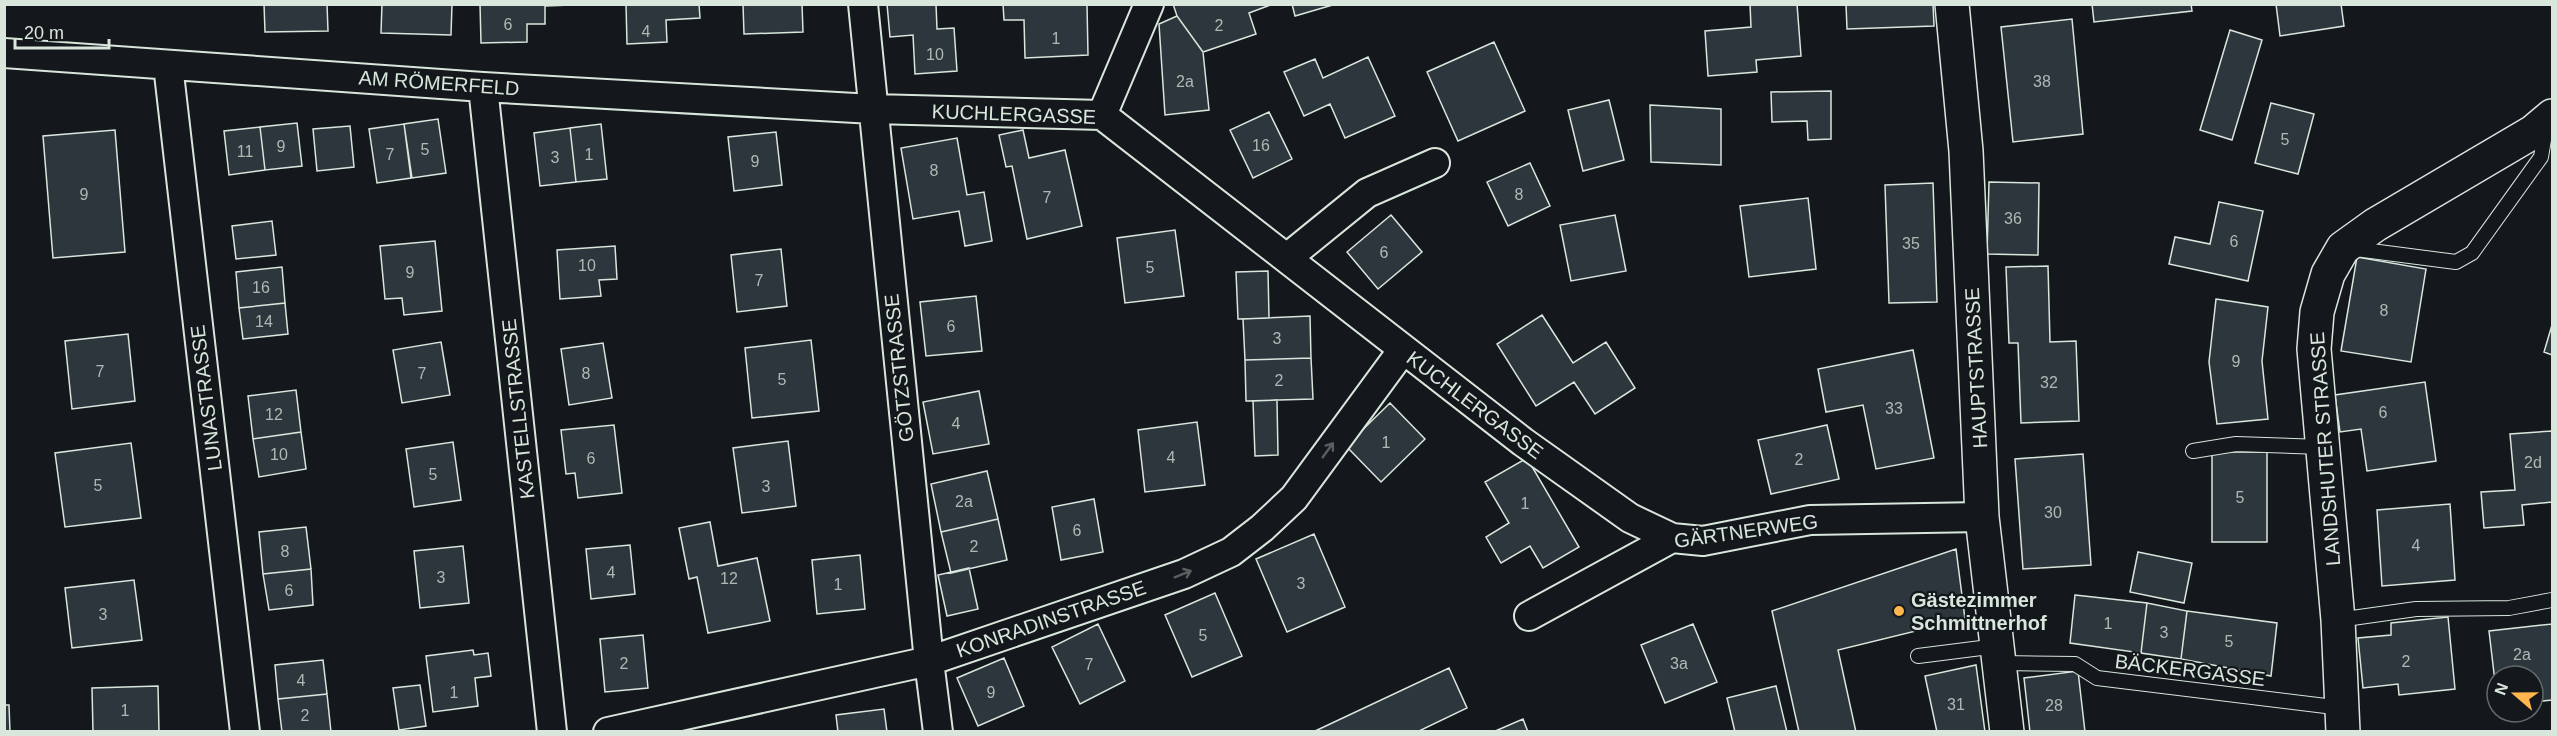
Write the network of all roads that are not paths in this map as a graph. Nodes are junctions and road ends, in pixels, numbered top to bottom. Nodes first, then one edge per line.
1 (863, 4) edge
2 (1149, 4) edge
3 (1952, 4) edge
4 (4, 53) edge
5 (168, 65) junction
6 (483, 87) junction
7 (873, 109) junction
8 (1102, 115) junction
9 (2550, 118) edge
10 (1435, 163) dead end
11 (2343, 248) junction
12 (1287, 258) junction
13 (1402, 351) junction
14 (2323, 447) junction
15 (2193, 451) dead end
16 (1982, 517) junction
17 (1672, 538) junction
18 (2553, 600) edge
19 (1529, 616) dead end
20 (2338, 620) junction
21 (2000, 655) junction
22 (1918, 656) dead end
23 (929, 661) junction
24 (2343, 720) edge
25 (245, 732) edge
26 (552, 732) edge
27 (608, 732) edge
28 (938, 732) edge
29 (2007, 732) edge

1 - 7 street, GÖTZSTRASSE
2 - 8 street
3 - 16 street, HAUPTSTRASSE
4 - 5 street, AM RÖMERFELD
5 - 6 street, AM RÖMERFELD
5 - 25 street, LUNASTRASSE
6 - 7 street, AM RÖMERFELD
6 - 26 street, KASTELLSTRASSE
7 - 8 street, KUCHLERGASSE
7 - 23 street, GÖTZSTRASSE
8 - 12 street, KUCHLERGASSE
9 - 11 street, LANDSHUTER STRASSE
9 - 11 lane, LANDSHUTER STRASSE
10 - 12 street
11 - 14 street, LANDSHUTER STRASSE
12 - 13 street, KUCHLERGASSE
13 - 17 street, KUCHLERGASSE
23 -> 13 street, KONRADINSTRASSE
14 - 15 lane
14 - 20 street, LANDSHUTER STRASSE
16 - 17 street, GÄRTNERWEG
16 - 21 street, HAUPTSTRASSE
17 - 19 street, GÄRTNERWEG
18 - 20 lane
20 - 24 street, LANDSHUTER STRASSE
21 - 22 lane, BÄCKERGASSE
21 - 24 lane, BÄCKERGASSE
21 - 29 street, HAUPTSTRASSE
23 - 27 street, KONRADINSTRASSE
23 - 28 street, GÖTZSTRASSE

